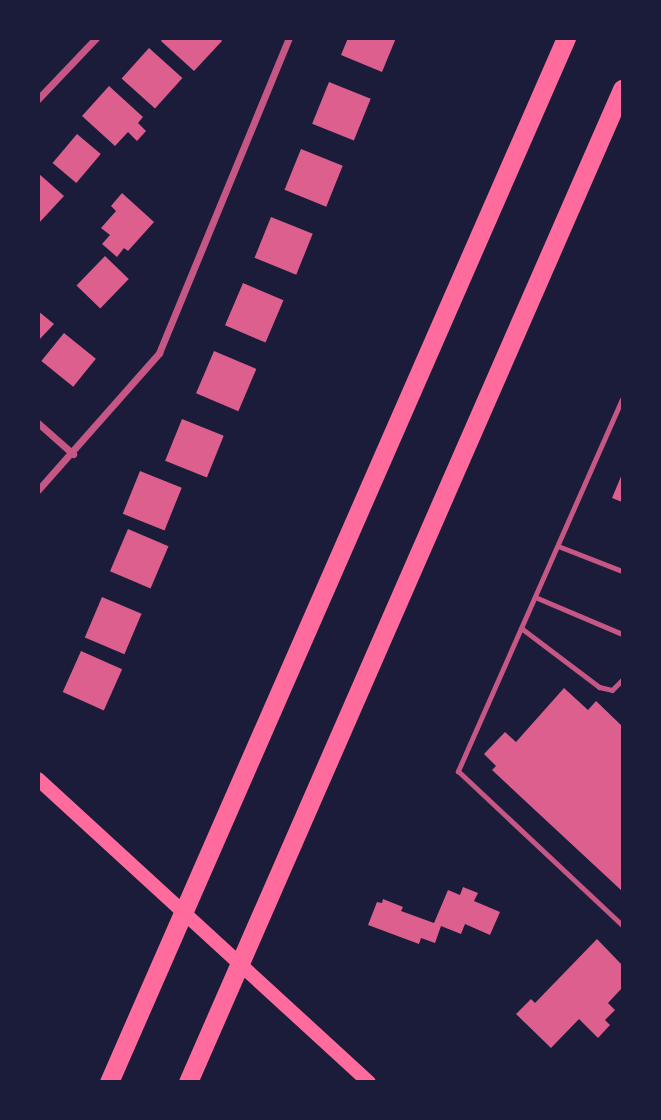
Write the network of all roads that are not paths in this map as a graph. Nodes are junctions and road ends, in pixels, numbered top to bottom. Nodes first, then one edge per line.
1 (96, 38) edge
2 (289, 38) edge
3 (566, 38) edge
4 (622, 89) edge
5 (38, 99) edge
6 (622, 398) edge
7 (38, 423) edge
8 (73, 454) junction
9 (38, 490) edge
10 (558, 546) junction
11 (622, 571) edge
12 (535, 597) junction
13 (521, 628) junction
14 (622, 634) edge
15 (622, 680) edge
16 (38, 779) edge
17 (622, 925) edge
18 (109, 1082) edge
19 (188, 1082) edge
20 (369, 1082) edge

1 - 5 street
2 - 8 street
3 - 18 highway
4 - 19 highway
6 - 10 lane
7 - 8 street
8 - 9 street
10 - 11 lane
10 - 12 lane
12 - 13 lane
12 - 14 lane
13 - 15 lane
13 - 17 lane
16 - 20 main road

